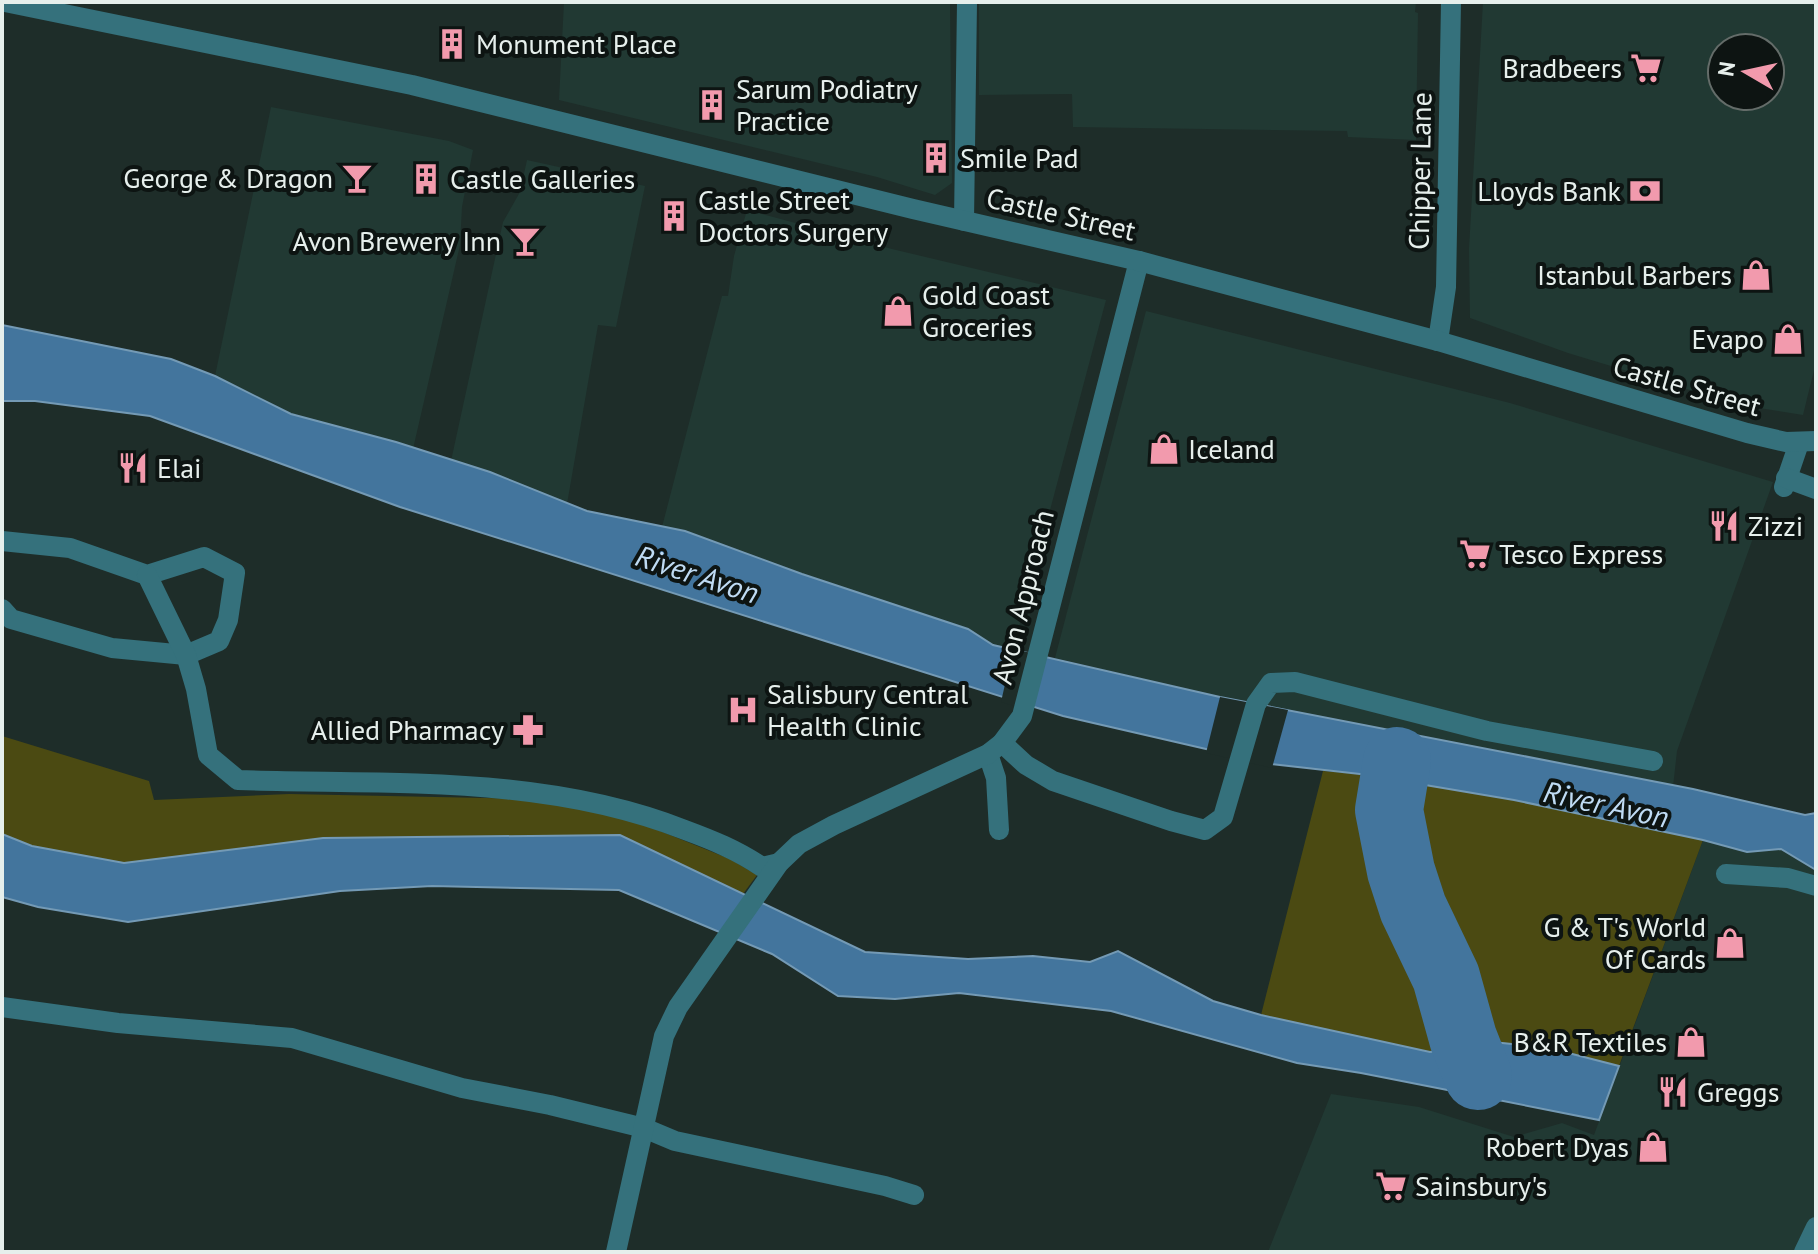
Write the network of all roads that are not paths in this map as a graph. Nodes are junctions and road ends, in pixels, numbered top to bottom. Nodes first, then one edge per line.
1 (5, 2) edge
2 (967, 2) edge
3 (1451, 2) edge
4 (964, 221) junction
5 (1139, 261) junction
6 (1438, 341) junction
7 (1807, 442) edge
8 (1816, 489) edge
9 (2, 541) edge
10 (147, 575) junction
11 (2, 609) edge
12 (186, 655) junction
13 (995, 748) junction
14 (1653, 761) dead end
15 (999, 830) dead end
16 (779, 863) junction
17 (1726, 874) dead end
18 (1816, 886) edge
19 (2, 1007) edge
20 (644, 1128) junction
21 (914, 1195) dead end
22 (1816, 1227) edge
23 (616, 1252) edge
24 (1804, 1252) edge

1 - 4 street, Castle Street
2 - 4 street
3 - 6 street, Chipper Lane
4 - 5 street, Castle Street
5 - 6 street, Castle Street
5 - 13 street, Avon Approach
6 - 7 street, Castle Street
7 - 8 street
9 - 10 street
10 - 12 street
10 - 12 street
11 - 12 street
12 - 16 street
13 - 14 street
13 - 15 street
13 - 16 street
16 - 20 street
17 - 18 street
19 - 20 street
20 - 21 street
20 - 23 street
22 - 24 street

